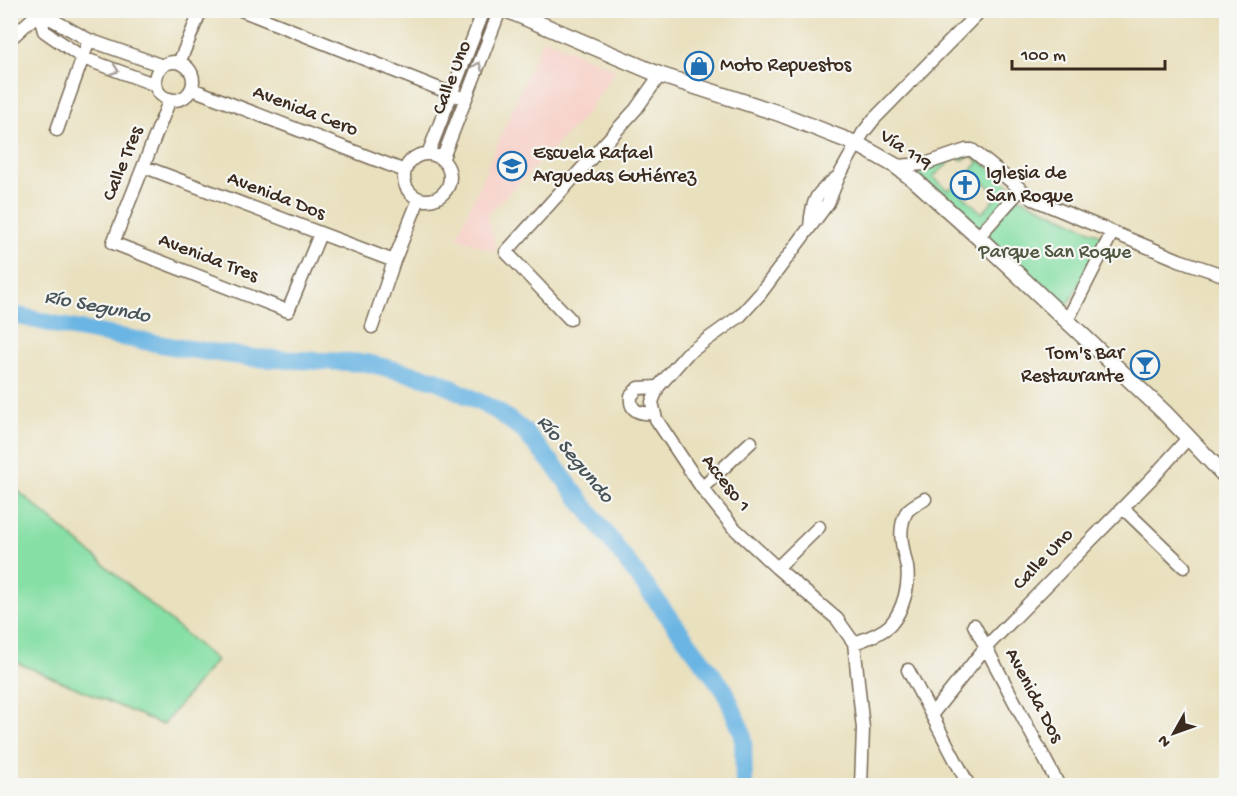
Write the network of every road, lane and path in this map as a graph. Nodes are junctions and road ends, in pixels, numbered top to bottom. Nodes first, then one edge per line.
1 (201, 10) edge
2 (241, 10) edge
3 (484, 10) edge
4 (500, 10) edge
5 (507, 10) edge
6 (981, 10) edge
7 (39, 12) edge
8 (10, 39) edge
9 (89, 40) junction
10 (83, 58) junction
11 (179, 63) junction
12 (163, 66) junction
13 (656, 74) junction
14 (156, 85) junction
15 (192, 89) junction
16 (451, 94) junction
17 (170, 99) junction
18 (465, 99) junction
19 (57, 130) dead end
20 (857, 144) junction
21 (428, 154) junction
22 (442, 160) junction
23 (896, 166) junction
24 (145, 167) junction
25 (405, 171) junction
26 (1020, 190) junction
27 (419, 199) junction
28 (1112, 233) junction
29 (320, 234) junction
30 (978, 237) junction
31 (114, 243) joint
32 (394, 261) junction
33 (1227, 276) edge
34 (570, 319) dead end
35 (1067, 321) junction
36 (372, 327) dead end
37 (658, 387) junction
38 (653, 413) junction
39 (1189, 437) junction
40 (751, 442) dead end
41 (1227, 477) edge
42 (702, 488) junction
43 (925, 499) dead end
44 (1123, 508) junction
45 (819, 527) dead end
46 (1184, 567) dead end
47 (777, 568) junction
48 (974, 624) dead end
49 (854, 643) junction
50 (985, 648) junction
51 (908, 670) dead end
52 (932, 714) junction
53 (861, 786) edge
54 (969, 786) edge
55 (1059, 786) edge

1 - 11 street
2 - 16 street
3 - 16 street, Calle Uno
18 -> 4 street, Calle Uno
5 - 13 main road, Vía 119
6 - 20 street
7 - 8 street
7 - 9 street
7 - 10 street
9 - 10 street
9 - 12 street
10 -> 14 street
10 - 19 street
11 - 12 street
11 - 15 street
12 - 14 street
13 - 20 main road, Vía 119
13 - 34 street
14 - 17 street
15 - 17 street
15 - 25 street, Avenida Cero
16 - 18 street
16 - 21 street, Calle Uno
17 - 24 street, Calle Tres
18 - 22 street, Calle Uno
20 - 23 main road, Vía 119
20 - 37 street
21 - 22 street
21 - 25 street
22 - 27 street
23 - 26 street
23 - 30 main road, Vía 119
24 - 29 street, Avenida Dos
24 - 31 street, Calle Tres
25 - 27 street
26 - 28 street
26 - 30 street
27 - 32 street
28 - 33 street
28 - 35 street
29 - 31 street, Avenida Tres
29 - 32 street, Avenida Dos
30 - 35 main road, Vía 119
32 - 36 street
35 - 39 main road, Vía 119
37 - 38 street
37 - 38 street
38 - 42 street, Acceso 1
39 - 41 main road, Vía 119
39 - 44 street, Calle Uno
40 - 42 street
42 - 47 street, Acceso 1
43 - 49 street
44 - 46 street
44 - 50 street, Calle Uno
45 - 47 street
47 - 49 street, Acceso 1
48 - 50 street, Avenida Dos
49 - 53 street, Acceso 1
50 - 52 street, Calle Uno
50 - 55 street, Avenida Dos
51 - 52 street
52 - 54 street

